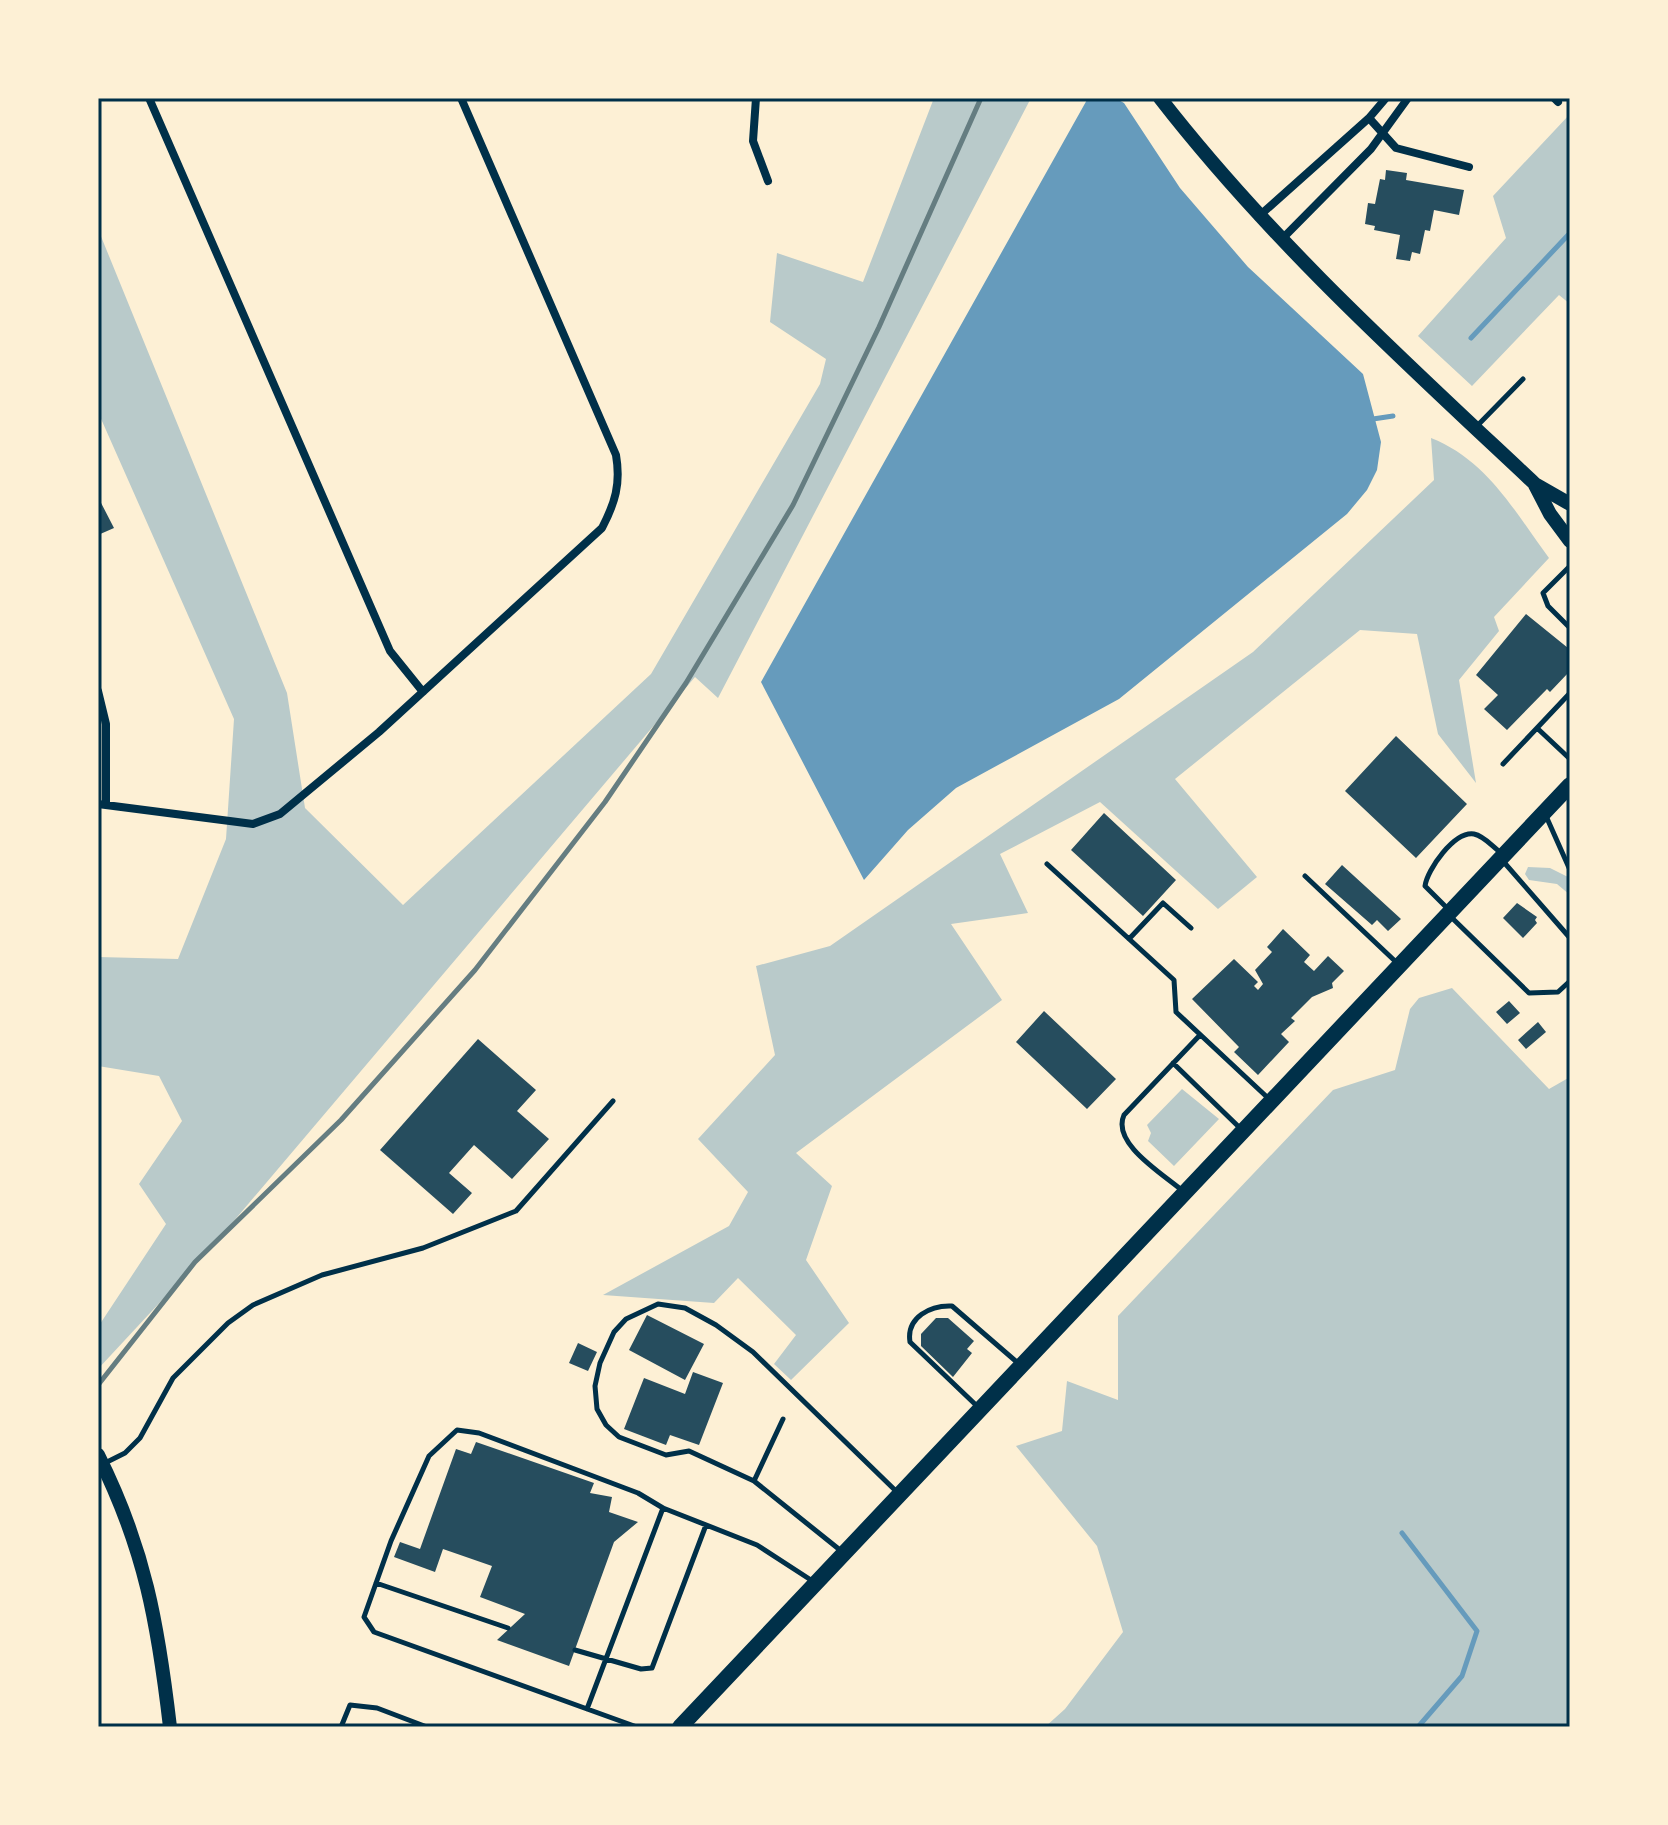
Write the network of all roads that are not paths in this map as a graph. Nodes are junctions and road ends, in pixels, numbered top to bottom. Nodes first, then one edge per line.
1 (149, 98) edge
2 (461, 98) edge
3 (756, 98) edge
4 (1160, 98) edge
5 (1386, 98) edge
6 (1408, 98) edge
7 (1369, 118) junction
8 (1383, 135) junction
9 (1469, 167) dead end
10 (768, 181) dead end
11 (1258, 217) junction
12 (1280, 241) junction
13 (1523, 379) dead end
14 (1475, 428) junction
15 (1535, 484) junction
16 (1570, 504) edge
17 (1570, 541) edge
18 (1570, 566) edge
19 (1570, 628) edge
20 (98, 691) edge
21 (423, 692) junction
22 (1570, 693) edge
23 (1537, 728) junction
24 (1570, 759) edge
25 (1503, 764) dead end
26 (1570, 785) edge
27 (102, 803) edge
28 (1544, 812) junction
29 (1502, 857) junction
30 (1047, 864) dead end
31 (1570, 870) edge
32 (1305, 876) dead end
33 (1449, 913) junction
34 (1191, 928) dead end
35 (1570, 938) edge
36 (1129, 939) junction
37 (1400, 965) junction
38 (1570, 981) edge
39 (1200, 1035) junction
40 (1173, 1063) junction
41 (613, 1101) dead end
42 (1271, 1101) junction
43 (1243, 1131) junction
44 (1185, 1192) junction
45 (1021, 1366) junction
46 (981, 1410) junction
47 (783, 1419) dead end
48 (100, 1460) edge
49 (754, 1481) junction
50 (900, 1494) junction
51 (663, 1508) junction
52 (706, 1525) junction
53 (844, 1553) junction
54 (376, 1583) junction
55 (816, 1583) junction
56 (508, 1628) dead end
57 (575, 1650) dead end
58 (607, 1657) junction
59 (587, 1709) junction
60 (170, 1727) edge
61 (341, 1727) edge
62 (427, 1727) edge
63 (637, 1727) edge
64 (680, 1727) edge

1 - 21 street
2 - 21 street
3 - 10 street
4 - 11 main road
5 - 7 street
6 - 8 street
7 - 8 street
7 - 11 street
8 - 9 street
8 - 12 street
11 - 12 main road
12 - 14 main road
13 - 14 lane
14 - 15 main road
15 - 16 main road
15 - 17 main road
18 - 19 lane
20 - 27 street
21 - 27 street
22 - 23 lane
23 - 24 lane
23 - 25 lane
26 - 28 main road
28 - 29 main road
28 - 31 lane
29 - 33 main road
29 - 33 lane
29 - 35 lane
30 - 36 lane
32 - 37 lane
33 - 37 main road
33 - 38 lane
34 - 36 lane
36 - 39 lane
37 - 42 main road
39 - 40 lane
39 - 42 lane
40 - 43 lane
40 - 44 lane
41 - 48 lane
42 - 43 main road
43 - 44 main road
44 - 45 main road
45 - 46 main road
45 - 46 lane
46 - 50 main road
47 - 49 lane
48 - 60 main road
49 - 50 lane
49 - 53 lane
50 - 53 main road
51 - 52 lane
51 - 54 lane
51 - 58 lane
52 - 55 lane
52 - 58 lane
53 - 55 main road
54 - 56 lane
54 - 59 lane
55 - 64 main road
57 - 58 lane
58 - 59 lane
59 - 63 lane
61 - 62 lane

